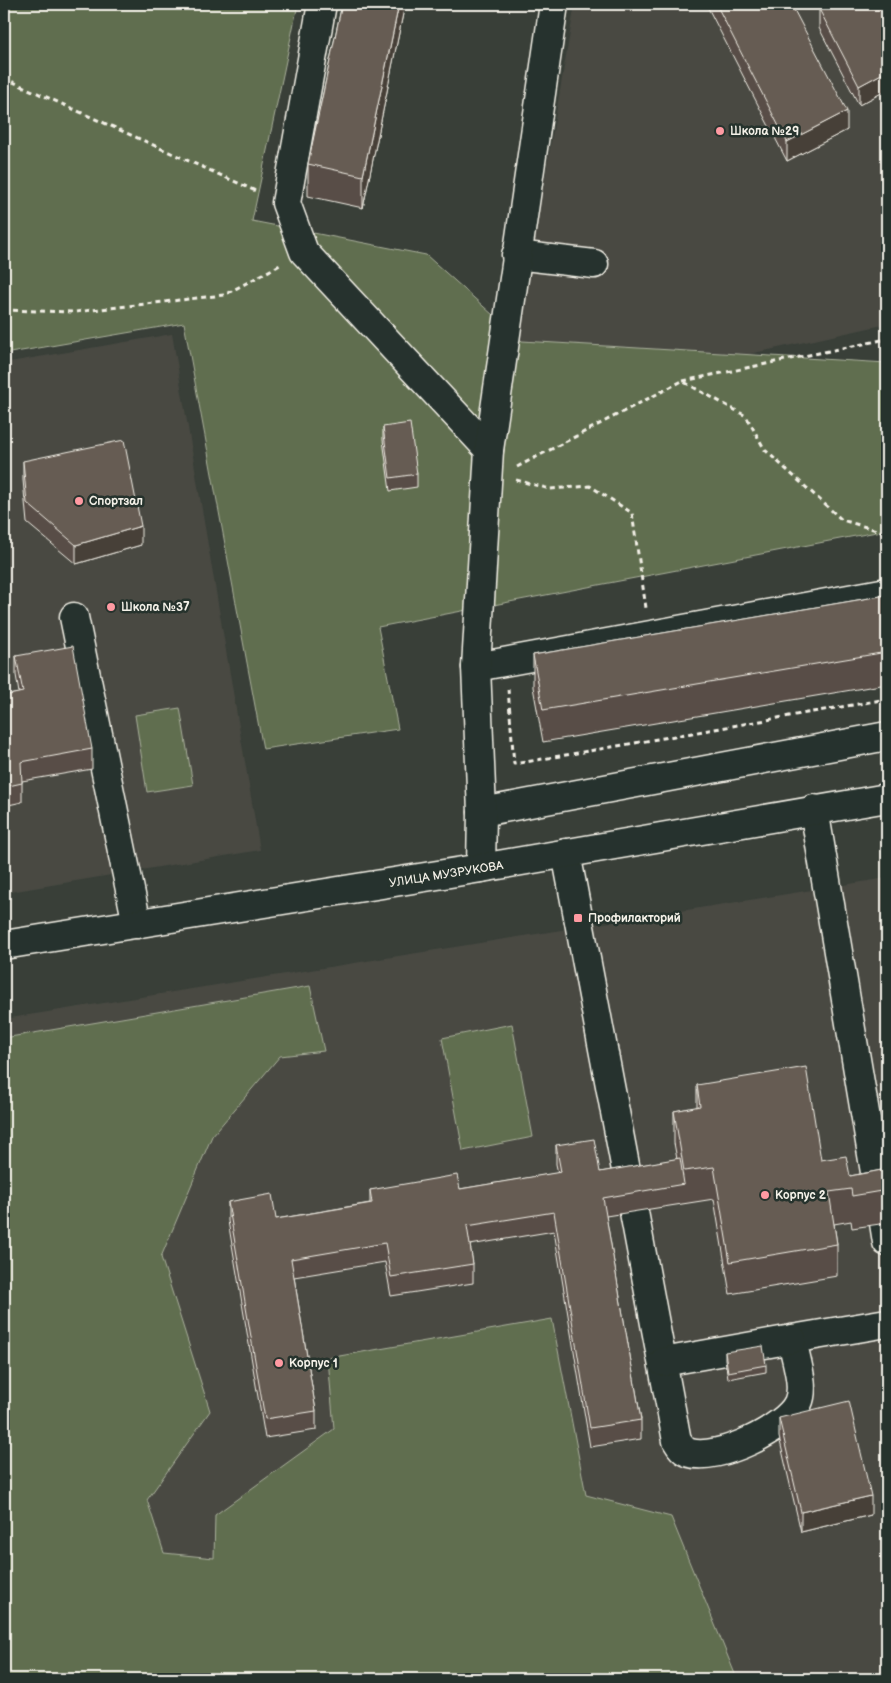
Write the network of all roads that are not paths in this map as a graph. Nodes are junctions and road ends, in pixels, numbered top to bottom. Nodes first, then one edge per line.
1 (322, 4) edge
2 (554, 4) edge
3 (516, 255) junction
4 (594, 264) dead end
5 (489, 450) junction
6 (887, 592) edge
7 (74, 617) dead end
8 (476, 667) junction
9 (887, 736) edge
10 (887, 798) edge
11 (814, 810) junction
12 (482, 812) junction
13 (566, 854) junction
14 (481, 868) junction
15 (136, 924) junction
16 (4, 945) edge
17 (884, 1222) edge
18 (887, 1323) edge
19 (792, 1339) junction
20 (662, 1362) junction

1 - 5 street
2 - 3 street
3 - 4 street
3 - 5 street
5 - 8 street
6 - 8 street
7 - 15 street
8 - 12 street
9 - 12 street
10 - 11 street, УЛИЦА МУЗРУКОВА
11 - 13 street, УЛИЦА МУЗРУКОВА
11 - 17 street
12 - 14 street
13 - 14 street, УЛИЦА МУЗРУКОВА
13 - 20 street
14 - 15 street, УЛИЦА МУЗРУКОВА
15 - 16 street, УЛИЦА МУЗРУКОВА
18 - 19 street
19 - 20 street
19 - 20 street

